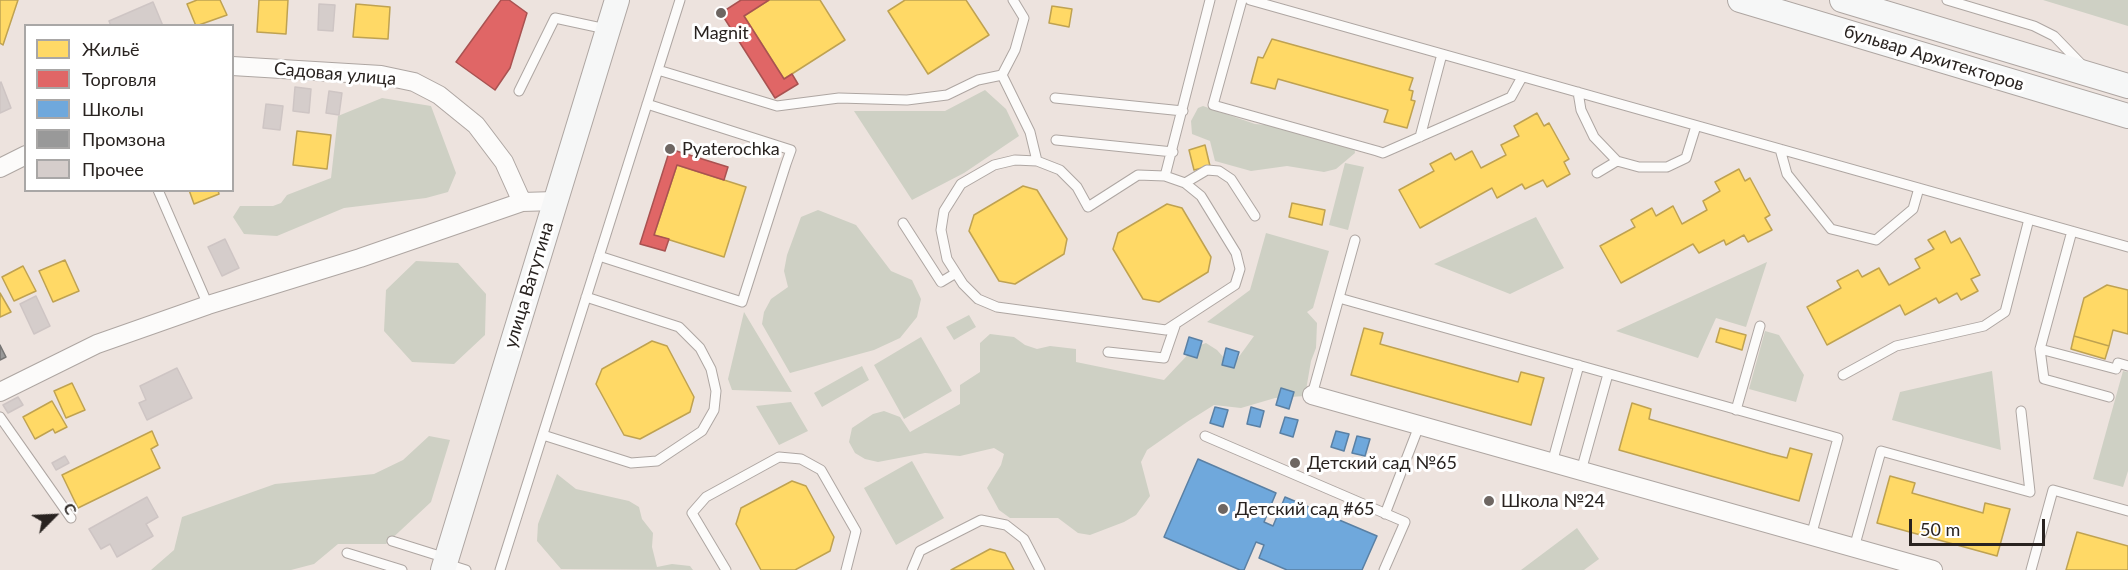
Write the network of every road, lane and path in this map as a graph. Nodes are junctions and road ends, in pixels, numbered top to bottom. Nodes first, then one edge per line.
1 (617, 0) edge
2 (680, 0) edge
3 (1013, 0) edge
4 (1210, 0) edge
5 (1242, 0) edge
6 (1250, 0) edge
7 (1740, 0) edge
8 (1842, 0) edge
9 (1947, 0) edge
10 (608, 30) junction
11 (1442, 54) junction
12 (234, 66) edge
13 (658, 70) junction
14 (1002, 75) junction
15 (2091, 75) junction
16 (1522, 77) junction
17 (2128, 86) edge
18 (519, 91) dead end
19 (1578, 92) junction
20 (1055, 98) dead end
21 (647, 104) junction
22 (1183, 111) junction
23 (2128, 116) edge
24 (1696, 126) junction
25 (1420, 137) junction
26 (1056, 140) dead end
27 (1780, 149) junction
28 (1173, 152) junction
29 (24, 156) edge
30 (1617, 160) junction
31 (1038, 161) junction
32 (0, 168) edge
33 (1597, 173) dead end
34 (1165, 176) junction
35 (1185, 183) junction
36 (1919, 188) junction
37 (160, 192) edge
38 (555, 201) junction
39 (522, 202) junction
40 (1256, 216) dead end
41 (2029, 219) junction
42 (903, 223) dead end
43 (2072, 231) junction
44 (1355, 240) dead end
45 (2128, 247) edge
46 (599, 256) junction
47 (956, 273) junction
48 (586, 297) junction
49 (1339, 298) junction
50 (208, 305) junction
51 (1175, 326) junction
52 (1760, 326) dead end
53 (2040, 349) junction
54 (1108, 352) dead end
55 (1579, 365) junction
56 (2128, 366) edge
57 (1608, 374) junction
58 (1843, 375) dead end
59 (0, 392) edge
60 (1312, 395) joint
61 (2109, 397) dead end
62 (1736, 410) junction
63 (2021, 411) dead end
64 (0, 417) edge
65 (1419, 426) junction
66 (543, 435) junction
67 (1205, 436) dead end
68 (1552, 463) junction
69 (1581, 471) junction
70 (2128, 511) edge
71 (1385, 514) junction
72 (71, 518) dead end
73 (1811, 536) junction
74 (392, 541) dead end
75 (1854, 548) junction
76 (347, 554) dead end
77 (450, 565) edge
78 (402, 570) edge
79 (500, 570) edge
80 (726, 570) edge
81 (846, 570) edge
82 (912, 570) edge
83 (1040, 570) edge
84 (1384, 570) edge
85 (1932, 570) edge
86 (2031, 570) edge

1 - 10 main road, улица Ватутина
2 - 13 lane
3 - 14 lane
4 - 22 lane
5 - 25 lane
6 - 11 lane
7 - 23 main road, бульвар Архитекторов
8 - 15 main road, бульвар Архитекторов
9 - 15 lane
10 - 18 lane
10 - 38 main road, улица Ватутина
11 - 16 lane
11 - 25 lane
12 - 39 street, Садовая улица
13 - 14 lane
13 - 21 lane
14 - 31 lane
15 - 17 main road, бульвар Архитекторов
16 - 19 lane
16 - 25 lane
19 - 24 lane
19 - 30 lane
20 - 22 lane
21 - 46 lane
21 - 46 lane
22 - 28 lane
24 - 27 lane
24 - 30 lane
26 - 28 lane
27 - 36 lane
27 - 36 lane
28 - 34 lane
29 - 32 street
30 - 33 lane
31 - 34 lane
31 - 47 lane
34 - 35 lane
35 - 40 lane
35 - 51 lane
36 - 41 lane
37 - 50 lane
38 - 39 street
38 - 77 main road, улица Ватутина
39 - 50 street
41 - 43 lane
41 - 58 lane
42 - 47 lane
43 - 45 lane
43 - 53 lane
44 - 49 lane
46 - 48 lane
47 - 51 lane
48 - 66 lane
48 - 66 lane
49 - 55 lane
49 - 60 lane
50 - 59 street
51 - 54 lane
52 - 62 lane
53 - 56 lane
53 - 61 lane
55 - 57 lane
55 - 68 lane
57 - 62 lane
57 - 69 lane
60 - 65 street
62 - 73 lane
63 - 75 lane
64 - 72 lane
65 - 68 street
65 - 71 lane
66 - 79 lane
67 - 71 lane
68 - 69 street
69 - 73 street
70 - 86 lane
71 - 84 lane
73 - 75 street
74 - 77 lane
75 - 85 street
76 - 78 lane
80 - 81 lane
82 - 83 lane

